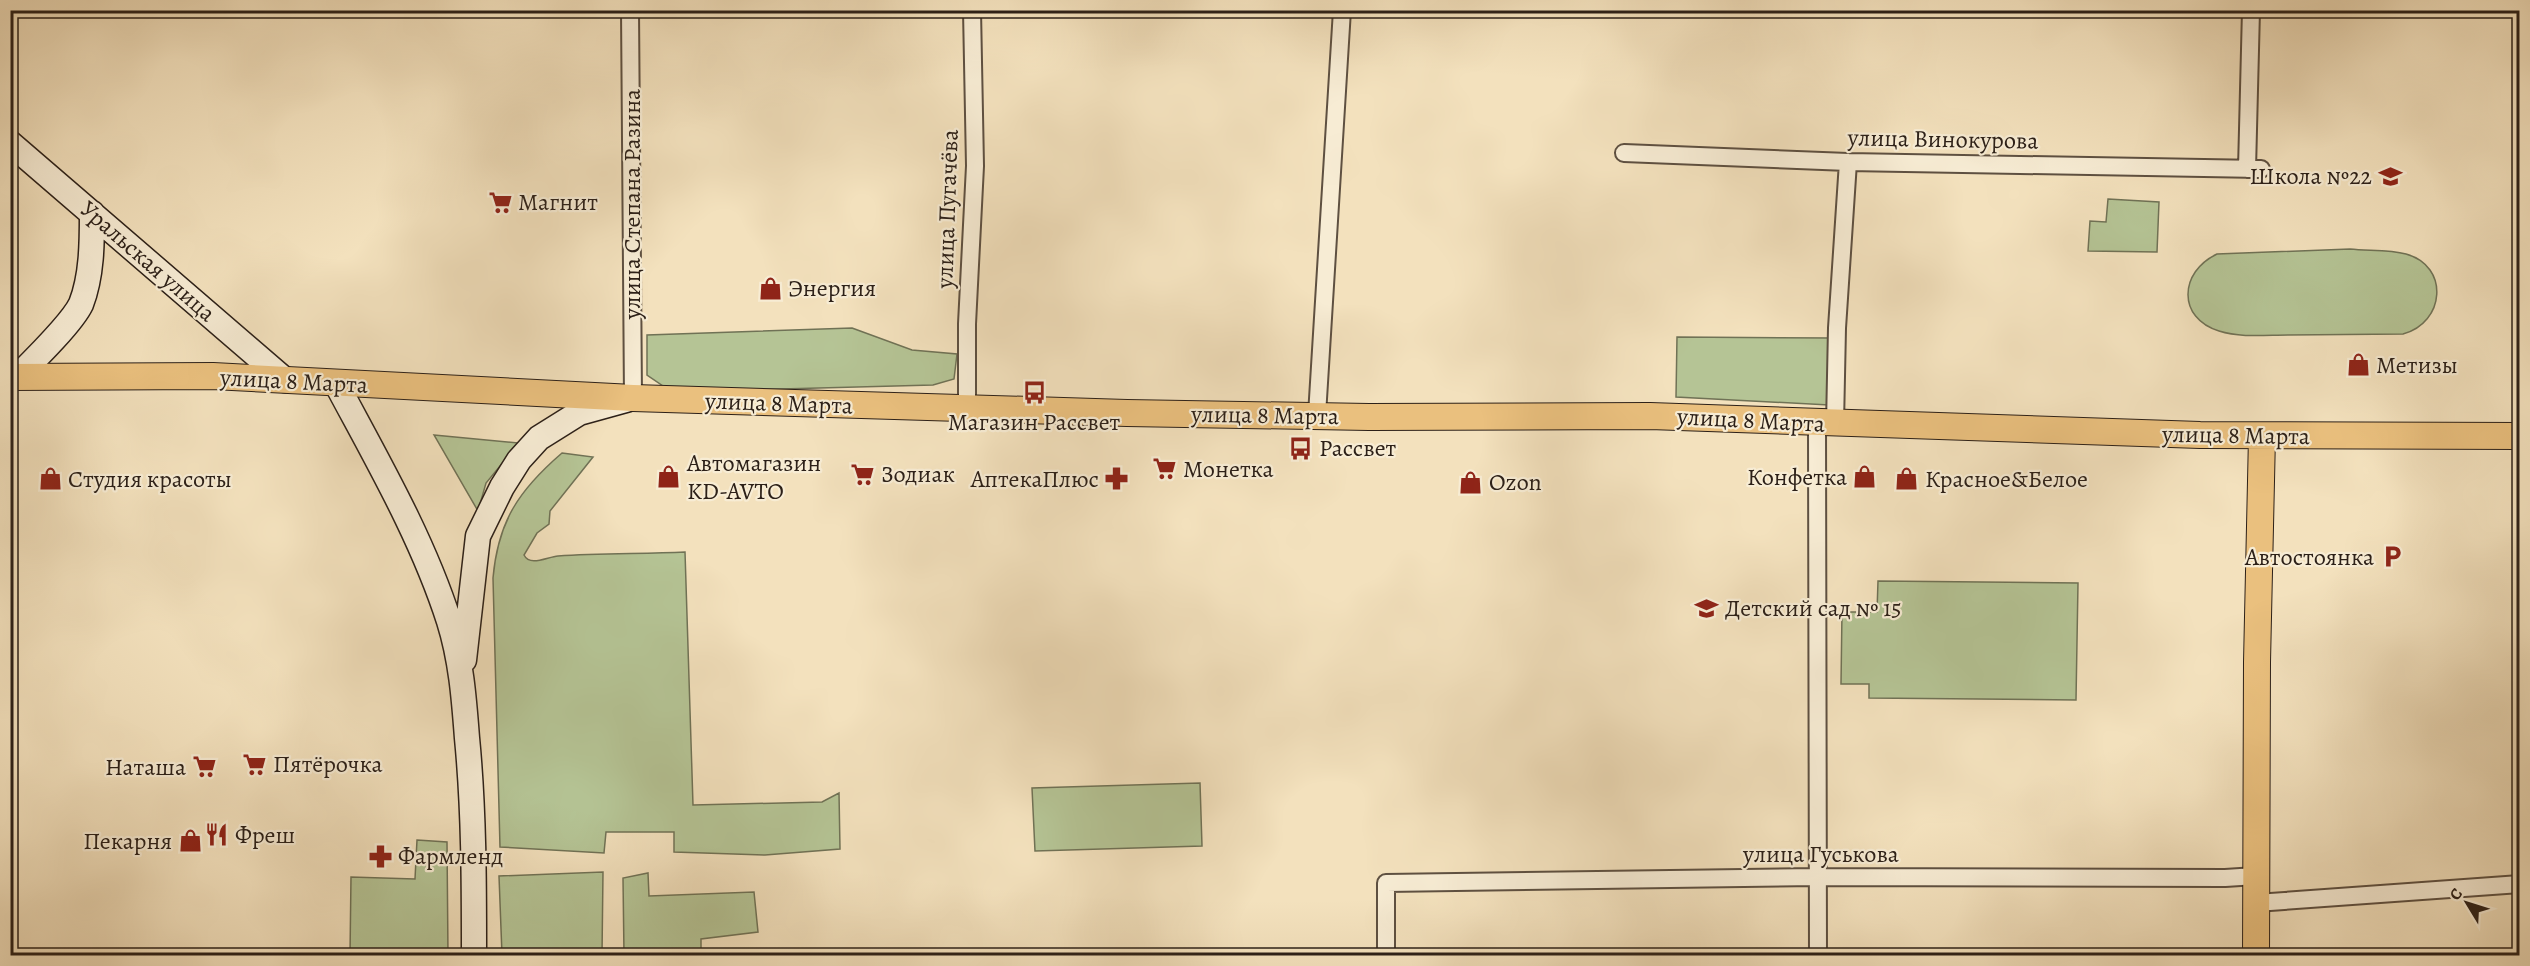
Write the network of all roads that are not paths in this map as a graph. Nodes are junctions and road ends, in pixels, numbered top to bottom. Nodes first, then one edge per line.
1 (630, 10) edge
2 (972, 10) edge
3 (1342, 10) edge
4 (2251, 10) edge
5 (10, 143) edge
6 (1624, 153) dead end
7 (1848, 162) junction
8 (92, 213) junction
9 (14, 377) edge
10 (285, 380) junction
11 (336, 383) junction
12 (633, 398) junction
13 (967, 409) junction
14 (1317, 415) junction
15 (1826, 424) junction
16 (2262, 436) junction
17 (2520, 436) edge
18 (462, 678) junction
19 (2256, 876) junction
20 (1816, 877) junction
21 (2520, 884) edge
22 (2256, 903) junction
23 (474, 956) edge
24 (1386, 956) edge
25 (1818, 956) edge
26 (2256, 956) edge

1 - 12 street, улица Степана Разина
2 - 13 street, улица Пугачёва
3 - 14 street
4 - 7 street, улица Винокурова
5 - 8 main road, Уральская улица
6 - 7 street, улица Винокурова
7 - 15 street
8 - 9 main road
8 - 10 main road, Уральская улица
9 - 10 main road, улица 8 Марта
10 - 11 main road, улица 8 Марта
11 - 12 main road, улица 8 Марта
11 - 18 main road
12 - 13 main road, улица 8 Марта
12 - 18 main road
13 - 14 main road, улица 8 Марта
14 - 15 main road, улица 8 Марта
15 - 16 main road, улица 8 Марта
15 - 20 street
16 - 17 main road, улица 8 Марта
16 - 19 main road
18 - 23 main road
19 - 20 street, улица Гуськова
19 - 22 main road
20 - 24 street, улица Гуськова
20 - 25 street
21 - 22 street
22 - 26 main road

